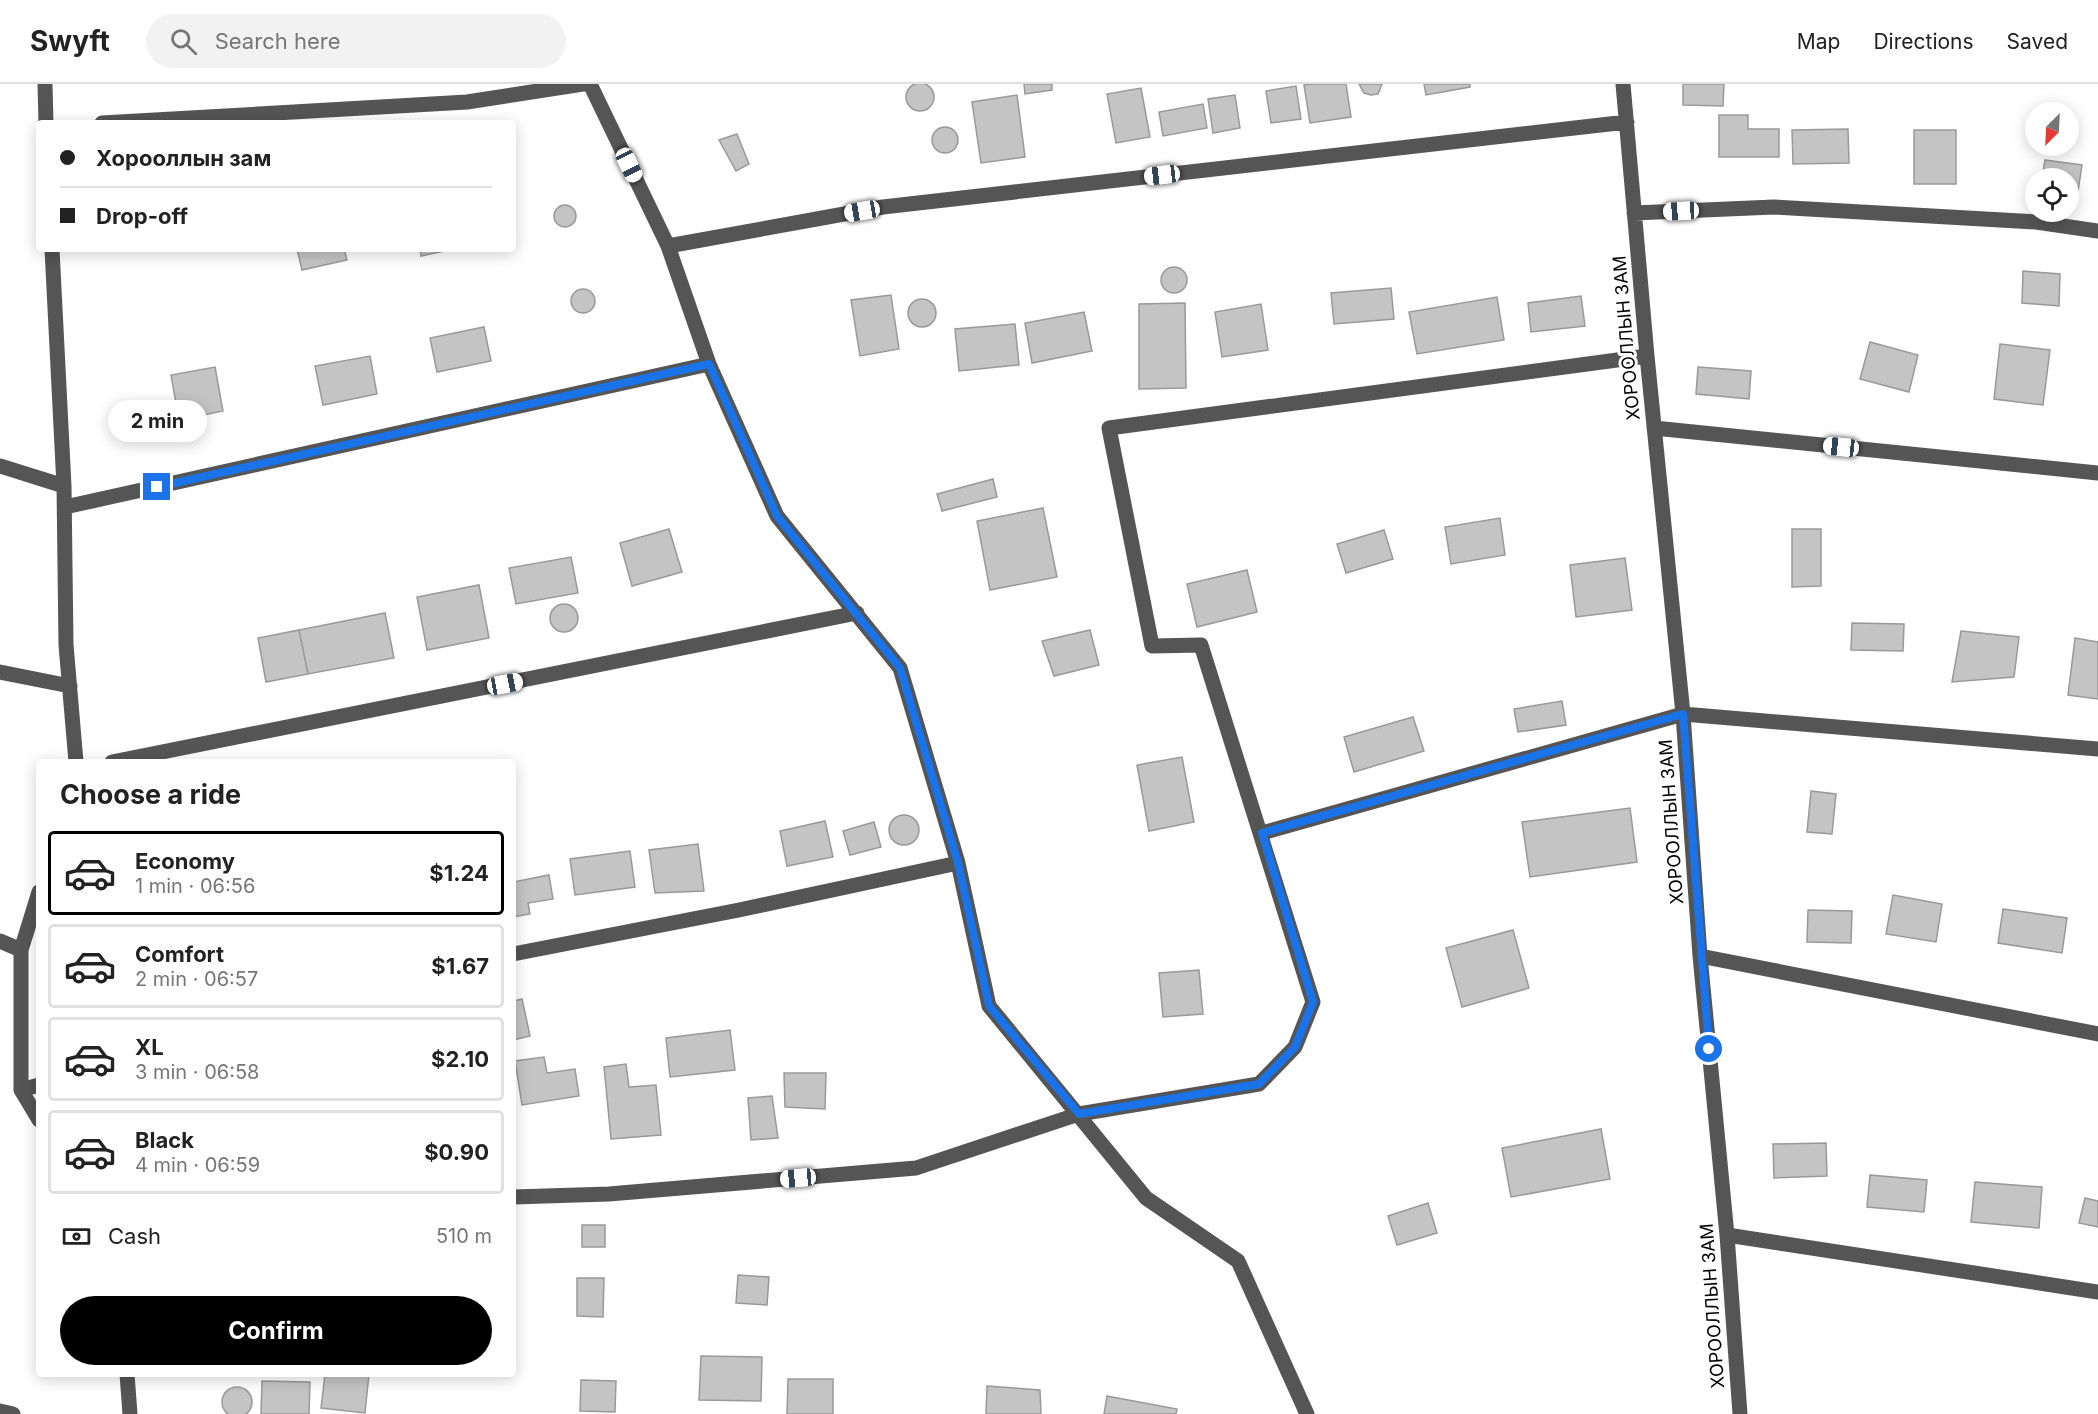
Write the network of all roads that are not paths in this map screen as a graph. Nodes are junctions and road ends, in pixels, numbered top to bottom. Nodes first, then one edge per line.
1 (45, 84) edge
2 (583, 84) edge
3 (590, 84) edge
4 (1623, 84) edge
5 (46, 120) edge
6 (154, 120) edge
7 (1626, 122) junction
8 (1634, 213) junction
9 (2098, 231) edge
10 (668, 246) junction
11 (52, 252) edge
12 (1647, 356) junction
13 (709, 364) junction
14 (1654, 428) junction
15 (0, 466) edge
16 (2098, 473) edge
17 (64, 486) junction
18 (65, 507) junction
19 (856, 613) junction
20 (0, 672) edge
21 (70, 686) junction
22 (1683, 714) junction
23 (2098, 749) edge
24 (76, 759) edge
25 (127, 759) edge
26 (1262, 833) junction
27 (958, 863) junction
28 (36, 902) edge
29 (0, 941) edge
30 (21, 950) junction
31 (516, 953) edge
32 (1700, 956) junction
33 (2098, 1034) edge
34 (36, 1086) edge
35 (21, 1090) junction
36 (1079, 1114) junction
37 (36, 1115) edge
38 (516, 1197) edge
39 (1727, 1235) junction
40 (2098, 1292) edge
41 (127, 1377) edge
42 (0, 1411) edge
43 (13, 1414) edge
44 (130, 1414) edge
45 (1307, 1414) edge
46 (1740, 1414) edge

1 - 5 street
2 - 6 street
3 - 10 street
4 - 7 street, ХОРООЛЛЫН ЗАМ
7 - 8 street, ХОРООЛЛЫН ЗАМ
7 - 10 street
8 - 9 street
8 - 12 street, ХОРООЛЛЫН ЗАМ
10 - 13 street
11 - 17 street
12 - 14 street, ХОРООЛЛЫН ЗАМ
12 - 26 street
13 - 18 street
13 - 19 street
14 - 16 street
14 - 22 street, ХОРООЛЛЫН ЗАМ
15 - 17 street
17 - 18 street
18 - 21 street
19 - 25 street
19 - 27 street
20 - 21 street
21 - 24 street
22 - 23 street
22 - 26 street
22 - 32 street, ХОРООЛЛЫН ЗАМ
26 - 36 street
27 - 31 street
27 - 36 street
28 - 30 street
29 - 30 street
30 - 35 street
32 - 33 street
32 - 39 street, ХОРООЛЛЫН ЗАМ
34 - 35 street
35 - 37 street
36 - 38 street
36 - 45 street
39 - 40 street
39 - 46 street, ХОРООЛЛЫН ЗАМ
41 - 44 street
42 - 43 street

